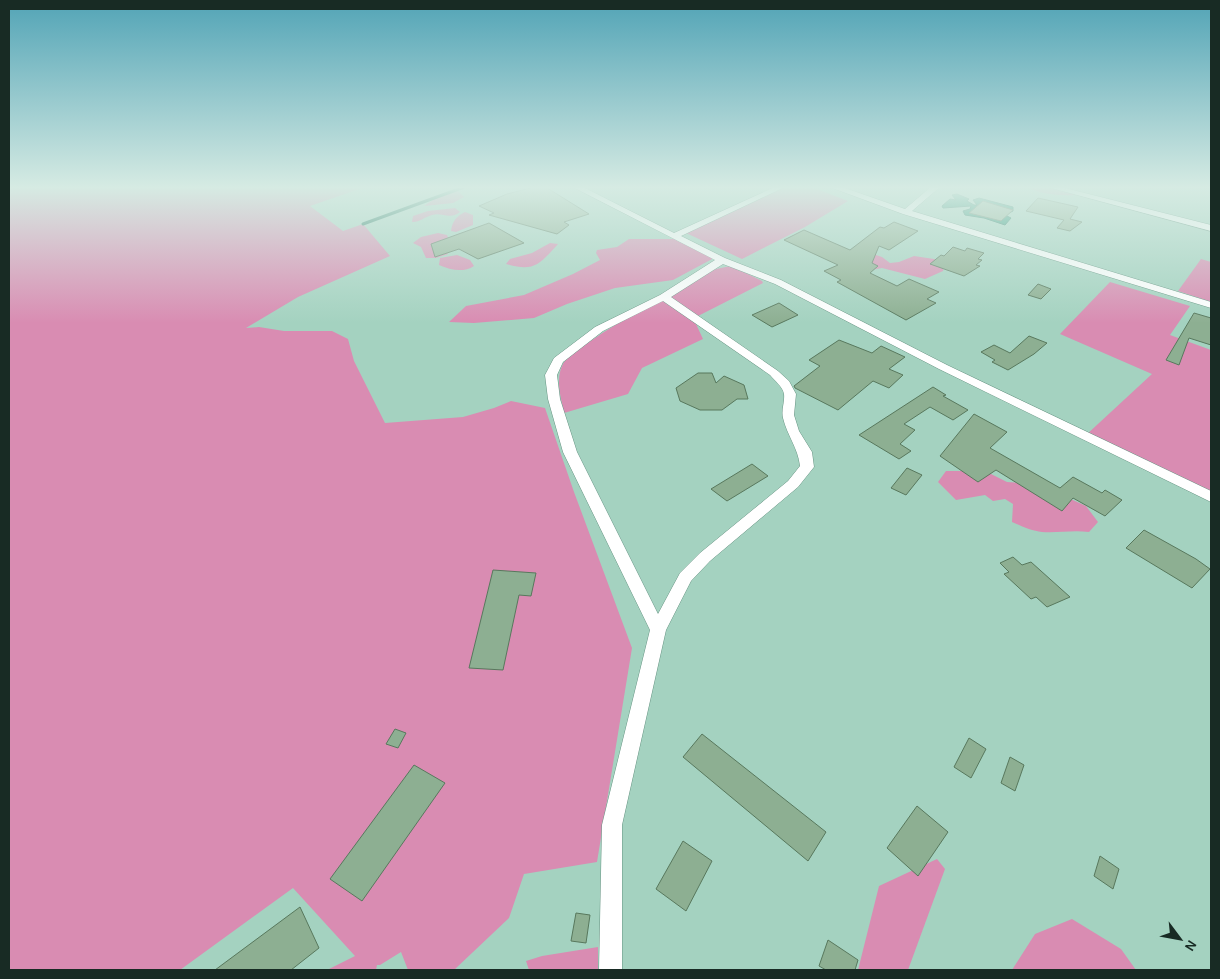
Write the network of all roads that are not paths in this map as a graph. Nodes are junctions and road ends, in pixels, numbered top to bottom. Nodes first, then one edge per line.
1 (669, 232) edge
2 (683, 232) edge
3 (971, 232) edge
4 (676, 235) junction
5 (722, 260) junction
6 (664, 297) junction
7 (1211, 305) edge
8 (1211, 497) edge
9 (658, 630) junction
10 (612, 970) edge

1 - 4 street
2 - 4 street
3 - 7 street
4 - 5 street
5 - 6 street
5 - 8 street
6 - 9 street
6 - 9 street
9 - 10 street

